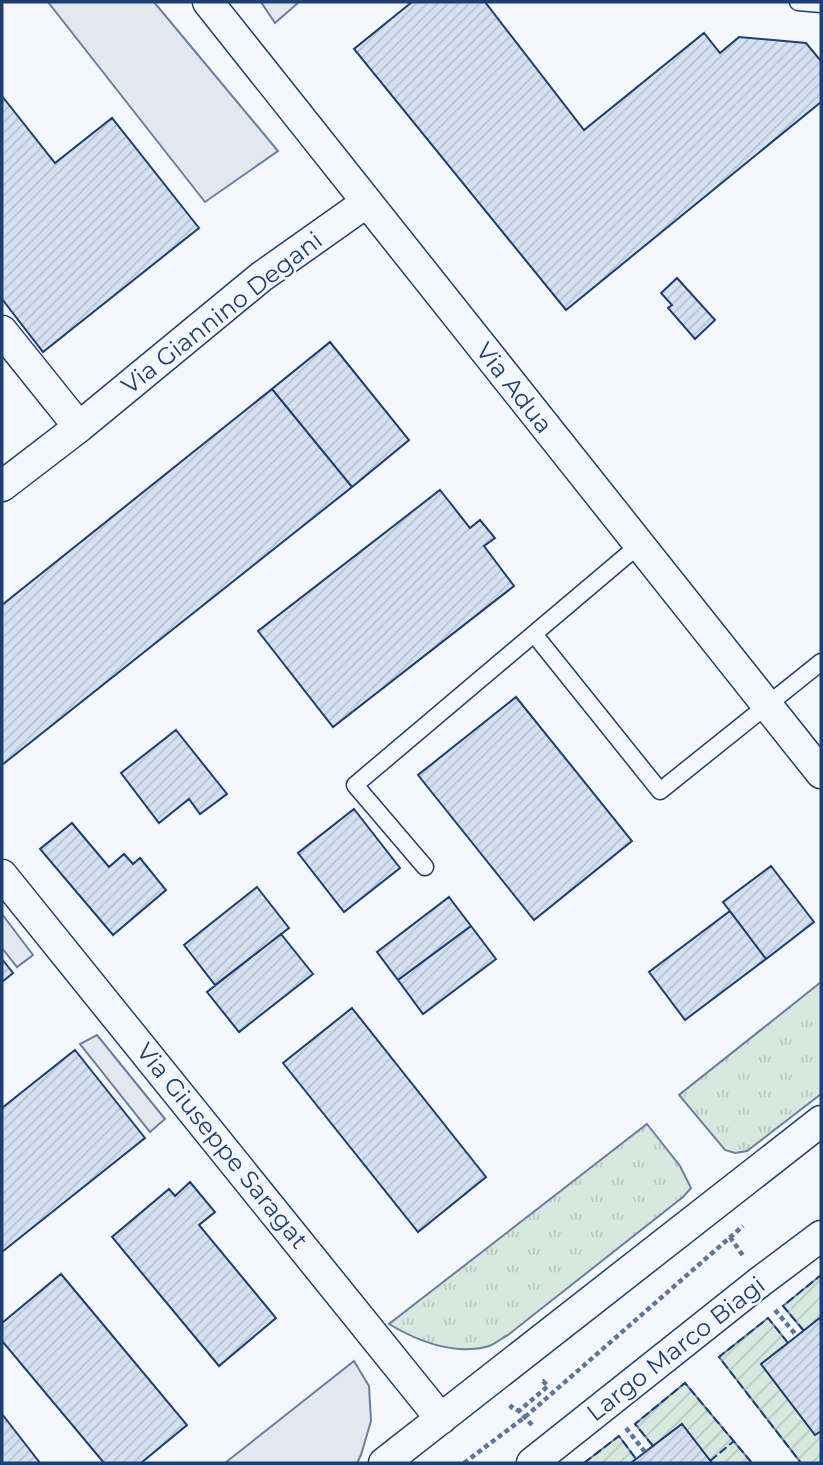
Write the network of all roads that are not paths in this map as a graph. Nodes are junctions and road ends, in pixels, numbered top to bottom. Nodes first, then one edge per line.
1 (208, 2) edge
2 (798, 2) edge
3 (821, 4) edge
4 (367, 202) junction
5 (2, 331) edge
6 (79, 427) junction
7 (2, 486) edge
8 (639, 545) junction
9 (534, 634) junction
10 (821, 662) edge
11 (767, 705) junction
12 (821, 773) edge
13 (425, 867) dead end
14 (2, 874) edge
15 (821, 1121) edge
16 (821, 1236) edge
17 (442, 1419) junction
18 (541, 1456) edge
19 (384, 1463) edge

1 - 4 street, Via Adua
2 - 3 lane
4 - 6 street, Via Giannino Degani
4 - 8 street, Via Adua
5 - 6 street
6 - 7 street, Via Giannino Degani
8 - 9 lane
8 - 11 street, Via Adua
9 - 11 lane
9 - 13 lane
10 - 11 lane
11 - 12 street, Via Adua
14 - 17 street, Via Giuseppe Saragat
15 - 17 street
16 - 18 street, Largo Marco Biagi
17 - 19 street

